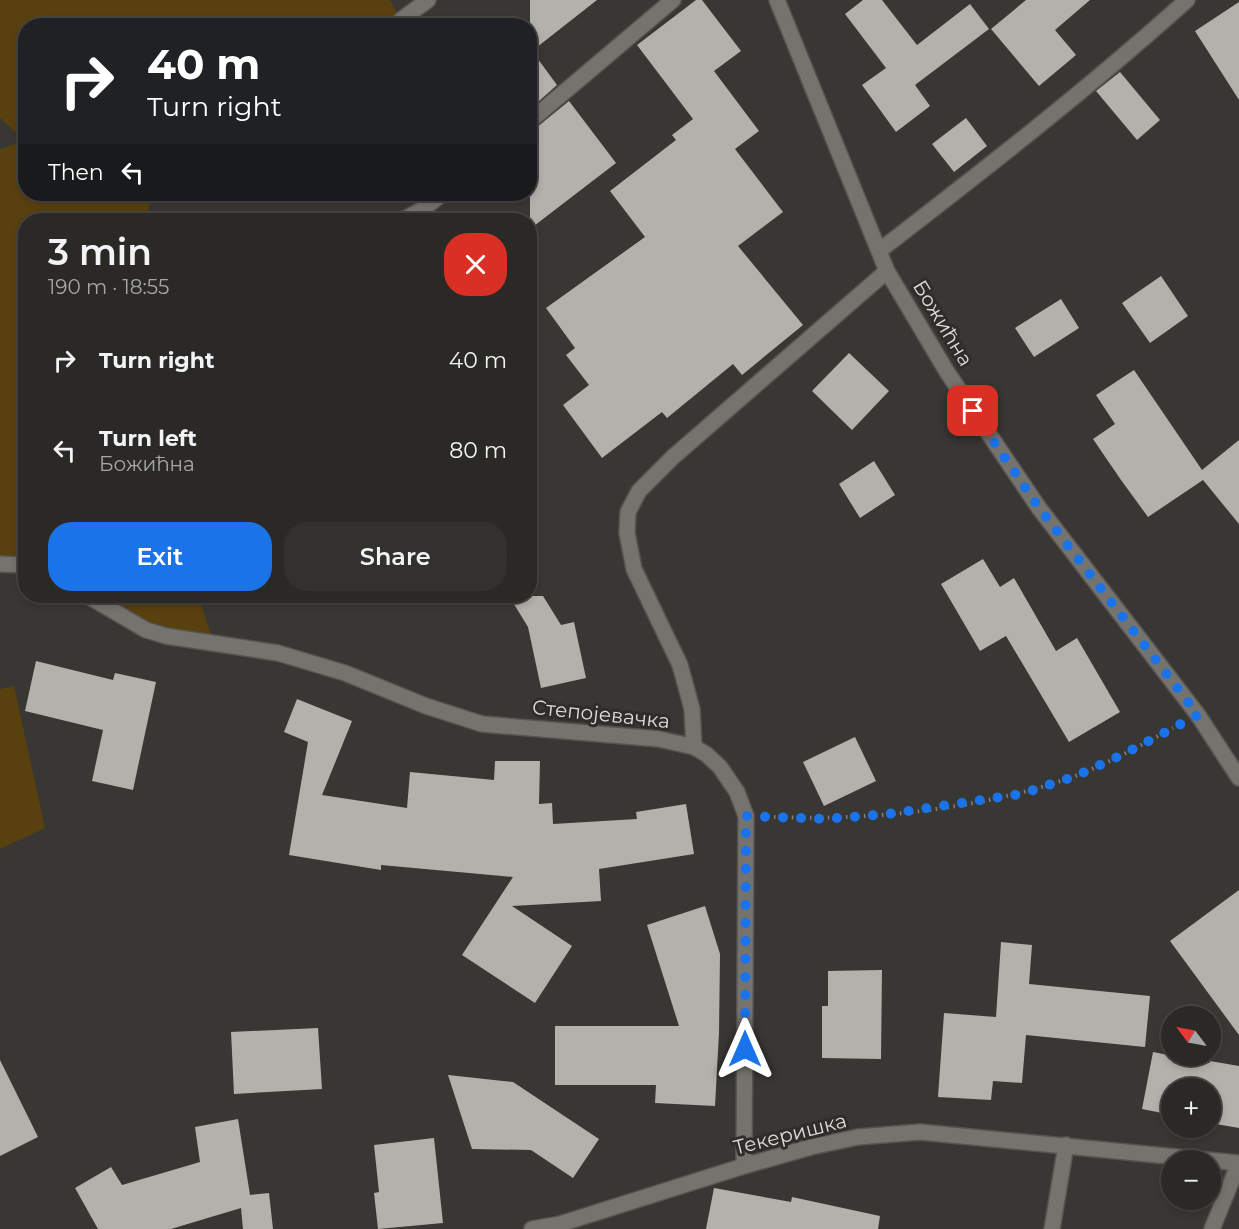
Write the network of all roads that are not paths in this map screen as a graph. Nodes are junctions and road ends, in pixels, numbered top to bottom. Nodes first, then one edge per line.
1 (428, 0) edge
2 (673, 0) edge
3 (777, 0) edge
4 (1187, 0) edge
5 (404, 18) edge
6 (537, 115) edge
7 (433, 201) edge
8 (416, 213) edge
9 (879, 251) junction
10 (887, 271) junction
11 (0, 564) edge
12 (18, 565) edge
13 (100, 603) edge
14 (694, 747) junction
15 (1239, 778) edge
16 (1066, 1145) junction
17 (1239, 1163) edge
18 (744, 1166) junction
19 (532, 1229) edge
20 (1052, 1229) edge
21 (1212, 1229) edge

1 - 5 street
2 - 6 street
3 - 9 street, Божићна
4 - 9 street
7 - 8 street
9 - 10 street, Божићна
10 - 14 street
10 - 15 street, Божићна
11 - 12 street
13 - 14 street, Степојевачка
14 - 18 street, Степојевачка
16 - 17 street, Текеришка
16 - 18 street, Текеришка
16 - 20 street
17 - 21 street, Текеришка
18 - 19 street, Текеришка

